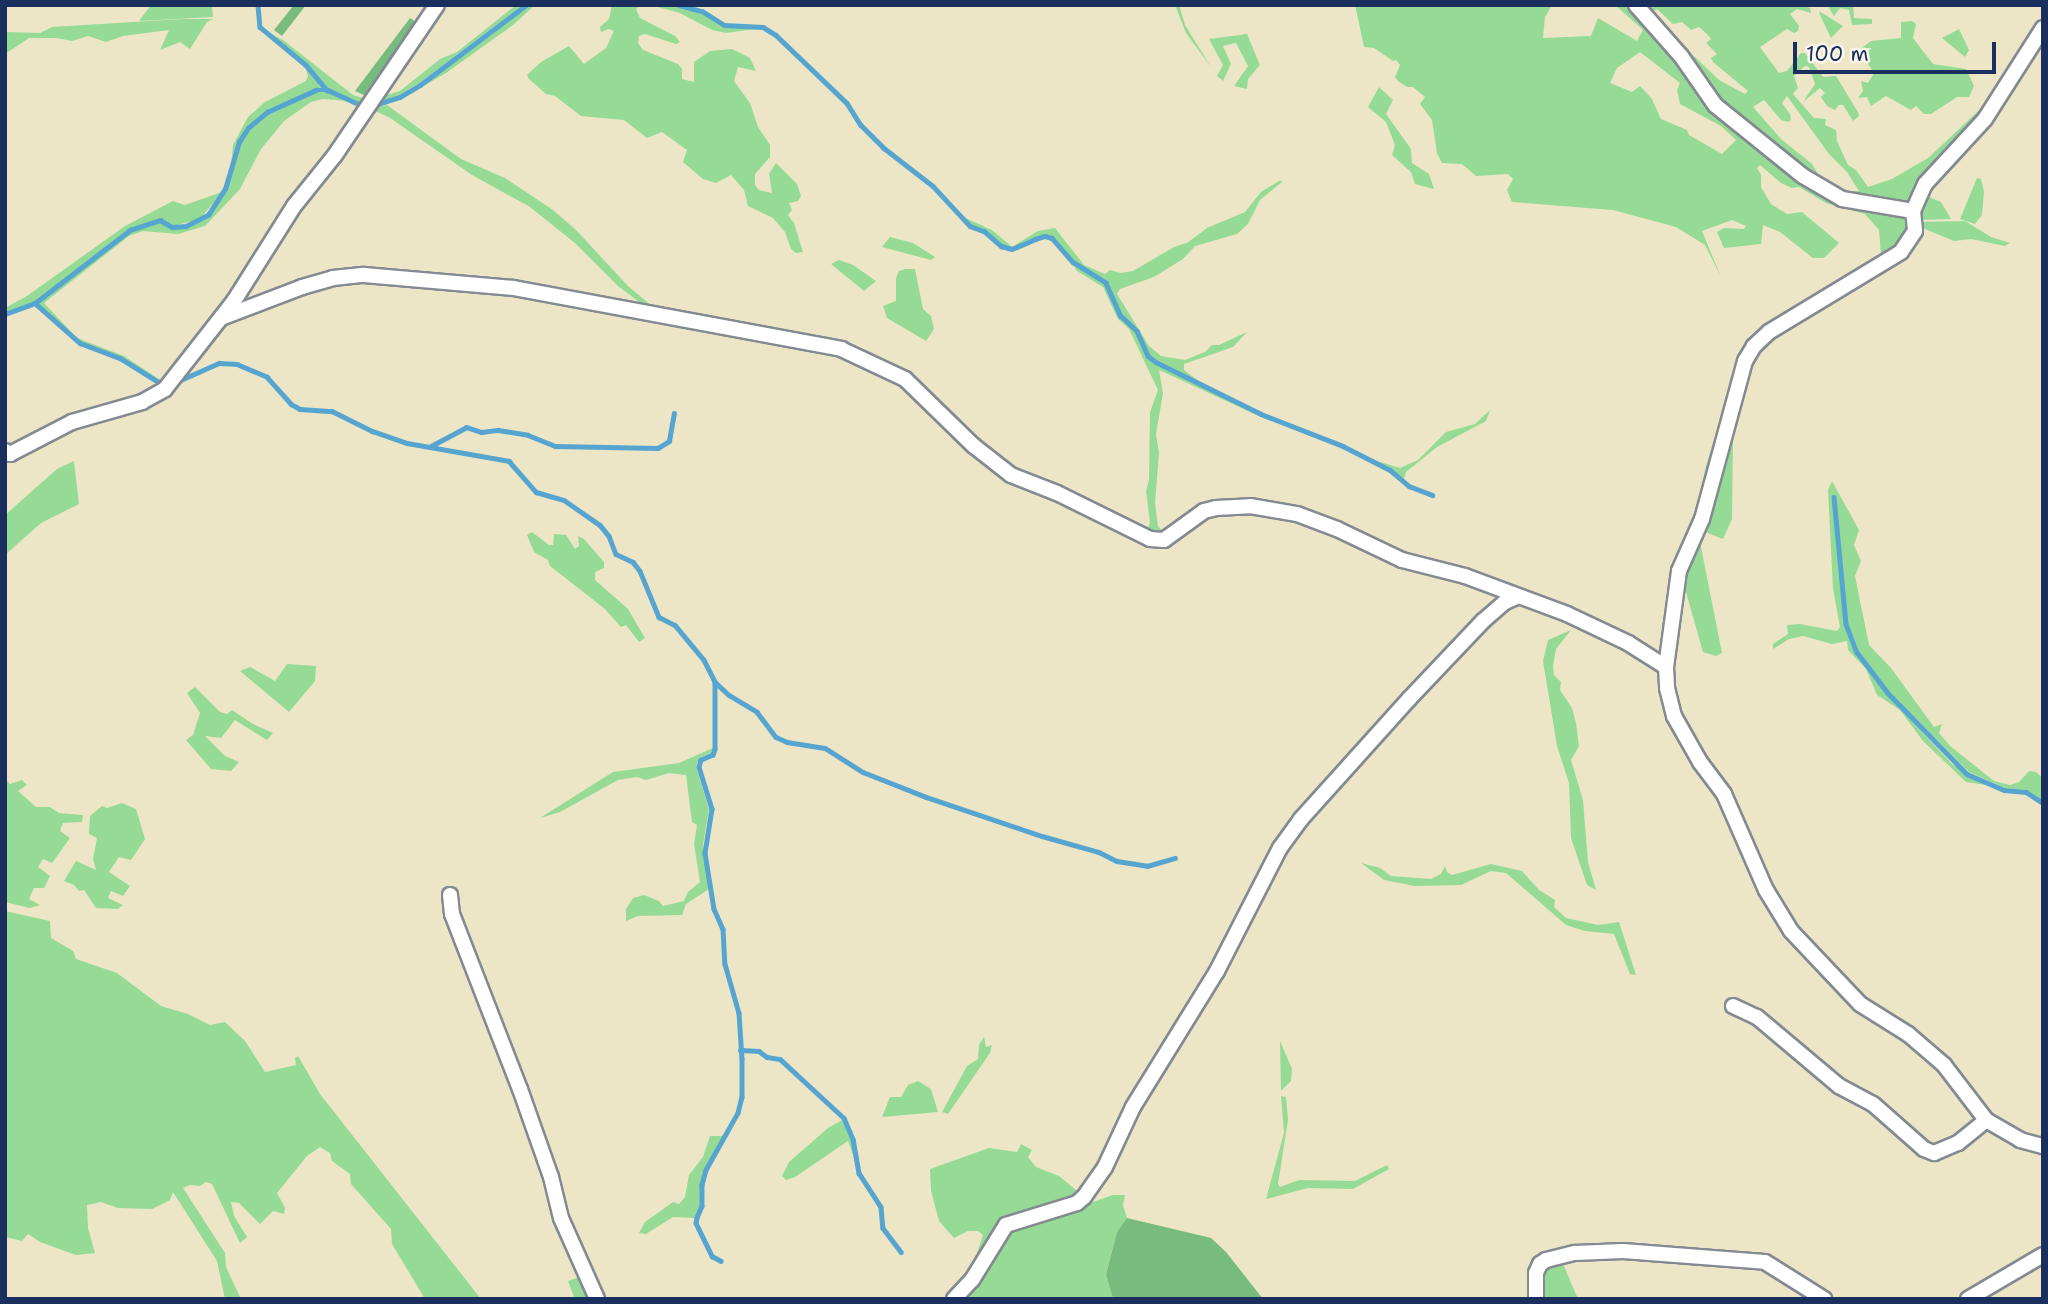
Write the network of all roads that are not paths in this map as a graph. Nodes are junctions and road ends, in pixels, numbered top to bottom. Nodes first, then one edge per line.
1 (437, 5) edge
2 (1636, 5) edge
3 (2043, 28) edge
4 (1913, 211) junction
5 (221, 318) junction
6 (5, 451) edge
7 (1517, 597) junction
8 (1666, 667) junction
9 (450, 895) dead end
10 (1733, 1006) dead end
11 (1986, 1120) junction
12 (2043, 1146) edge
13 (2043, 1255) edge
14 (597, 1299) edge
15 (954, 1299) edge
16 (1536, 1299) edge
17 (1824, 1299) edge
18 (1968, 1299) edge

1 - 5 street
2 - 4 street
3 - 4 street
4 - 8 street
5 - 6 street
5 - 7 street
7 - 8 street
7 - 15 street
8 - 11 street
9 - 14 street
10 - 11 street
11 - 12 street
13 - 18 street
16 - 17 street

